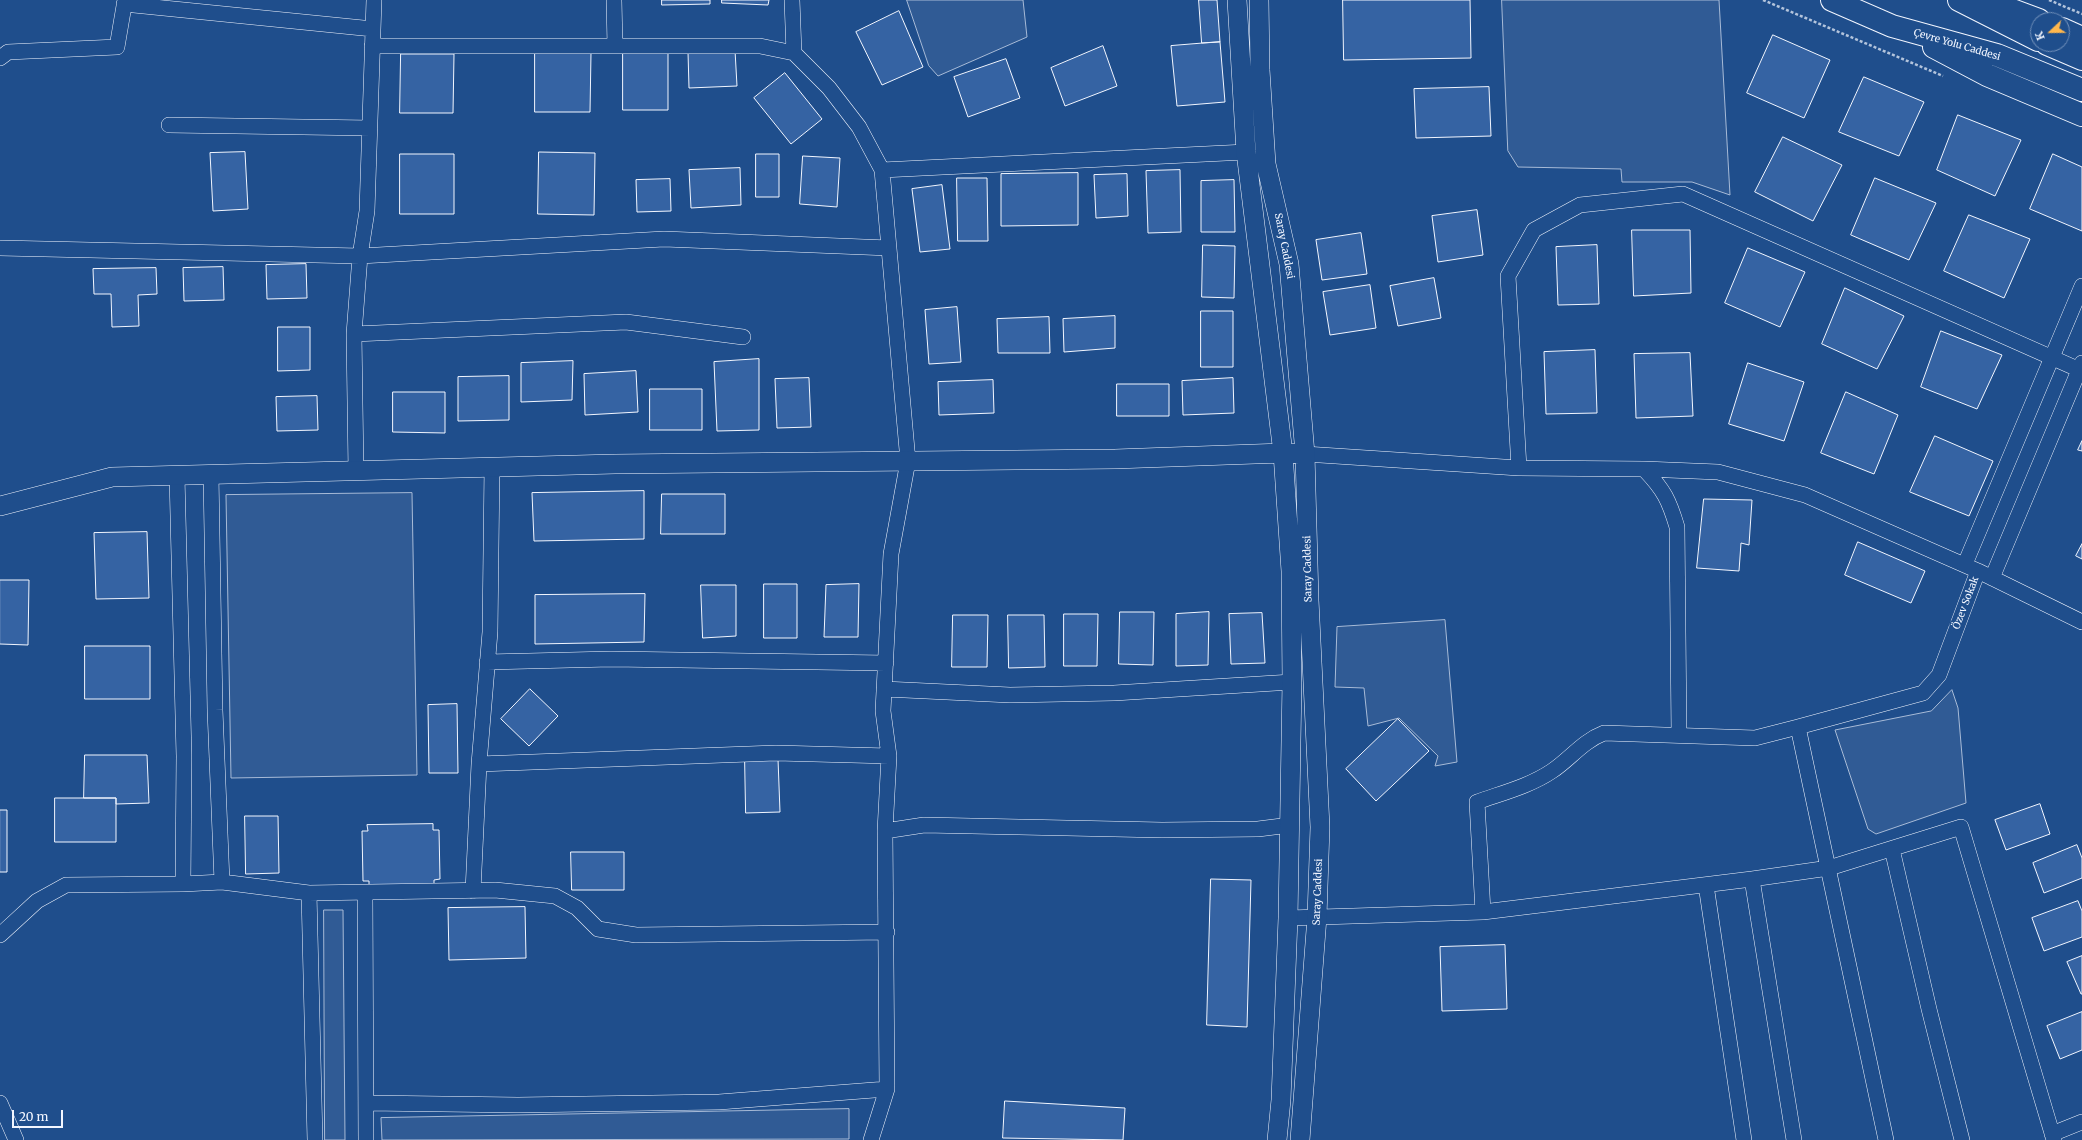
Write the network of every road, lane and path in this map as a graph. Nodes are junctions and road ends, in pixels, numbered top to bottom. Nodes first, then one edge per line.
1 (374, 0) edge
2 (614, 0) edge
3 (792, 0) edge
4 (1237, 0) edge
5 (1259, 0) edge
6 (1763, 0) edge
7 (1832, 0) edge
8 (1959, 0) edge
9 (1986, 0) edge
10 (2049, 0) edge
11 (125, 2) edge
12 (2082, 14) edge
13 (2030, 16) edge
14 (1892, 26) junction
15 (373, 29) junction
16 (2070, 33) edge
17 (2030, 36) edge
18 (2082, 38) edge
19 (372, 46) junction
20 (615, 46) junction
21 (2066, 52) edge
22 (794, 53) junction
23 (0, 58) edge
24 (2082, 59) edge
25 (1950, 79) dead end
26 (2082, 90) edge
27 (2082, 115) edge
28 (169, 124) dead end
29 (370, 128) junction
30 (1246, 152) junction
31 (882, 170) junction
32 (0, 248) edge
33 (889, 248) junction
34 (360, 256) junction
35 (2082, 286) edge
36 (354, 334) junction
37 (743, 337) dead end
38 (2052, 358) junction
39 (2081, 368) edge
40 (1283, 453) junction
41 (1305, 454) junction
42 (908, 461) junction
43 (492, 467) junction
44 (1518, 468) junction
45 (1644, 469) junction
46 (356, 471) junction
47 (210, 475) junction
48 (177, 476) junction
49 (0, 506) edge
50 (1965, 564) junction
51 (1978, 571) junction
52 (1992, 578) junction
53 (2082, 622) edge
54 (487, 662) junction
55 (886, 663) junction
56 (1292, 682) junction
57 (884, 689) junction
58 (1798, 727) junction
59 (1679, 734) junction
60 (889, 756) junction
61 (479, 764) junction
62 (1290, 825) junction
63 (885, 831) junction
64 (1892, 849) junction
65 (1829, 868) junction
66 (1752, 879) junction
67 (222, 882) junction
68 (182, 884) junction
69 (1706, 885) junction
70 (473, 891) junction
71 (309, 893) junction
72 (365, 893) junction
73 (1483, 912) junction
74 (1288, 918) junction
75 (1317, 918) junction
76 (887, 932) junction
77 (0, 935) edge
78 (887, 1089) junction
79 (0, 1103) edge
80 (367, 1103) junction
81 (2082, 1122) edge
82 (2053, 1137) edge
83 (16, 1140) edge
84 (314, 1140) edge
85 (366, 1140) edge
86 (871, 1140) edge
87 (1277, 1140) edge
88 (1300, 1140) edge
89 (1744, 1140) edge
90 (1794, 1140) edge
91 (1886, 1140) edge
92 (1962, 1140) edge

1 - 15 street
2 - 20 street
3 - 22 street
4 - 30 street, Saray Caddesi
5 - 41 street, Saray Caddesi
6 - 25 path
7 - 14 highway, Çevre Yolu Caddesi
8 - 17 highway
9 - 13 highway
10 - 12 path
11 - 15 street
11 - 23 street
14 - 26 highway, Çevre Yolu Caddesi
14 - 27 highway
15 - 19 street
16 - 18 highway
19 - 20 street
19 - 29 street
20 - 22 street
21 - 24 highway
22 - 31 street
28 - 29 street
29 - 34 street
30 - 31 street
30 - 40 street, Saray Caddesi
31 - 33 street
32 - 34 street
33 - 34 street
33 - 42 street
34 - 36 street
35 - 38 street
36 - 37 street
36 - 46 street
38 - 39 street
38 - 44 street
38 - 50 street
39 - 52 street
40 - 41 street
40 - 42 street
40 - 56 street, Saray Caddesi
41 - 44 street
41 - 75 street, Saray Caddesi
42 - 43 street
42 - 55 street
43 - 46 street
43 - 54 street
44 - 45 street
45 - 50 street
45 - 59 street
46 - 47 street
47 - 48 street
47 - 67 street
48 - 49 street
48 - 68 street
50 - 51 street
51 - 52 street, Özev Sokak
51 - 58 street, Özev Sokak
52 - 53 street, Özev Sokak
54 - 55 street
54 - 61 street
55 - 57 street
56 - 57 street
56 - 62 street, Saray Caddesi
57 - 60 street
58 - 59 street, Özev Sokak
58 - 65 street
59 - 73 street, Özev Sokak
60 - 61 street
60 - 63 street
61 - 70 street
62 - 63 street
62 - 74 street, Saray Caddesi
63 - 76 street
64 - 65 street
64 - 82 street
64 - 92 street
65 - 66 street
65 - 91 street
66 - 69 street
66 - 90 street
67 - 68 street
67 - 71 street
68 - 77 street
69 - 73 street
69 - 89 street
70 - 72 street
70 - 76 street
71 - 72 street
71 - 84 street
72 - 80 street
73 - 75 street
74 - 75 street
74 - 87 street, Saray Caddesi
75 - 88 street, Saray Caddesi
76 - 78 street
78 - 80 street
78 - 86 street
79 - 83 street
80 - 85 street
81 - 82 street

